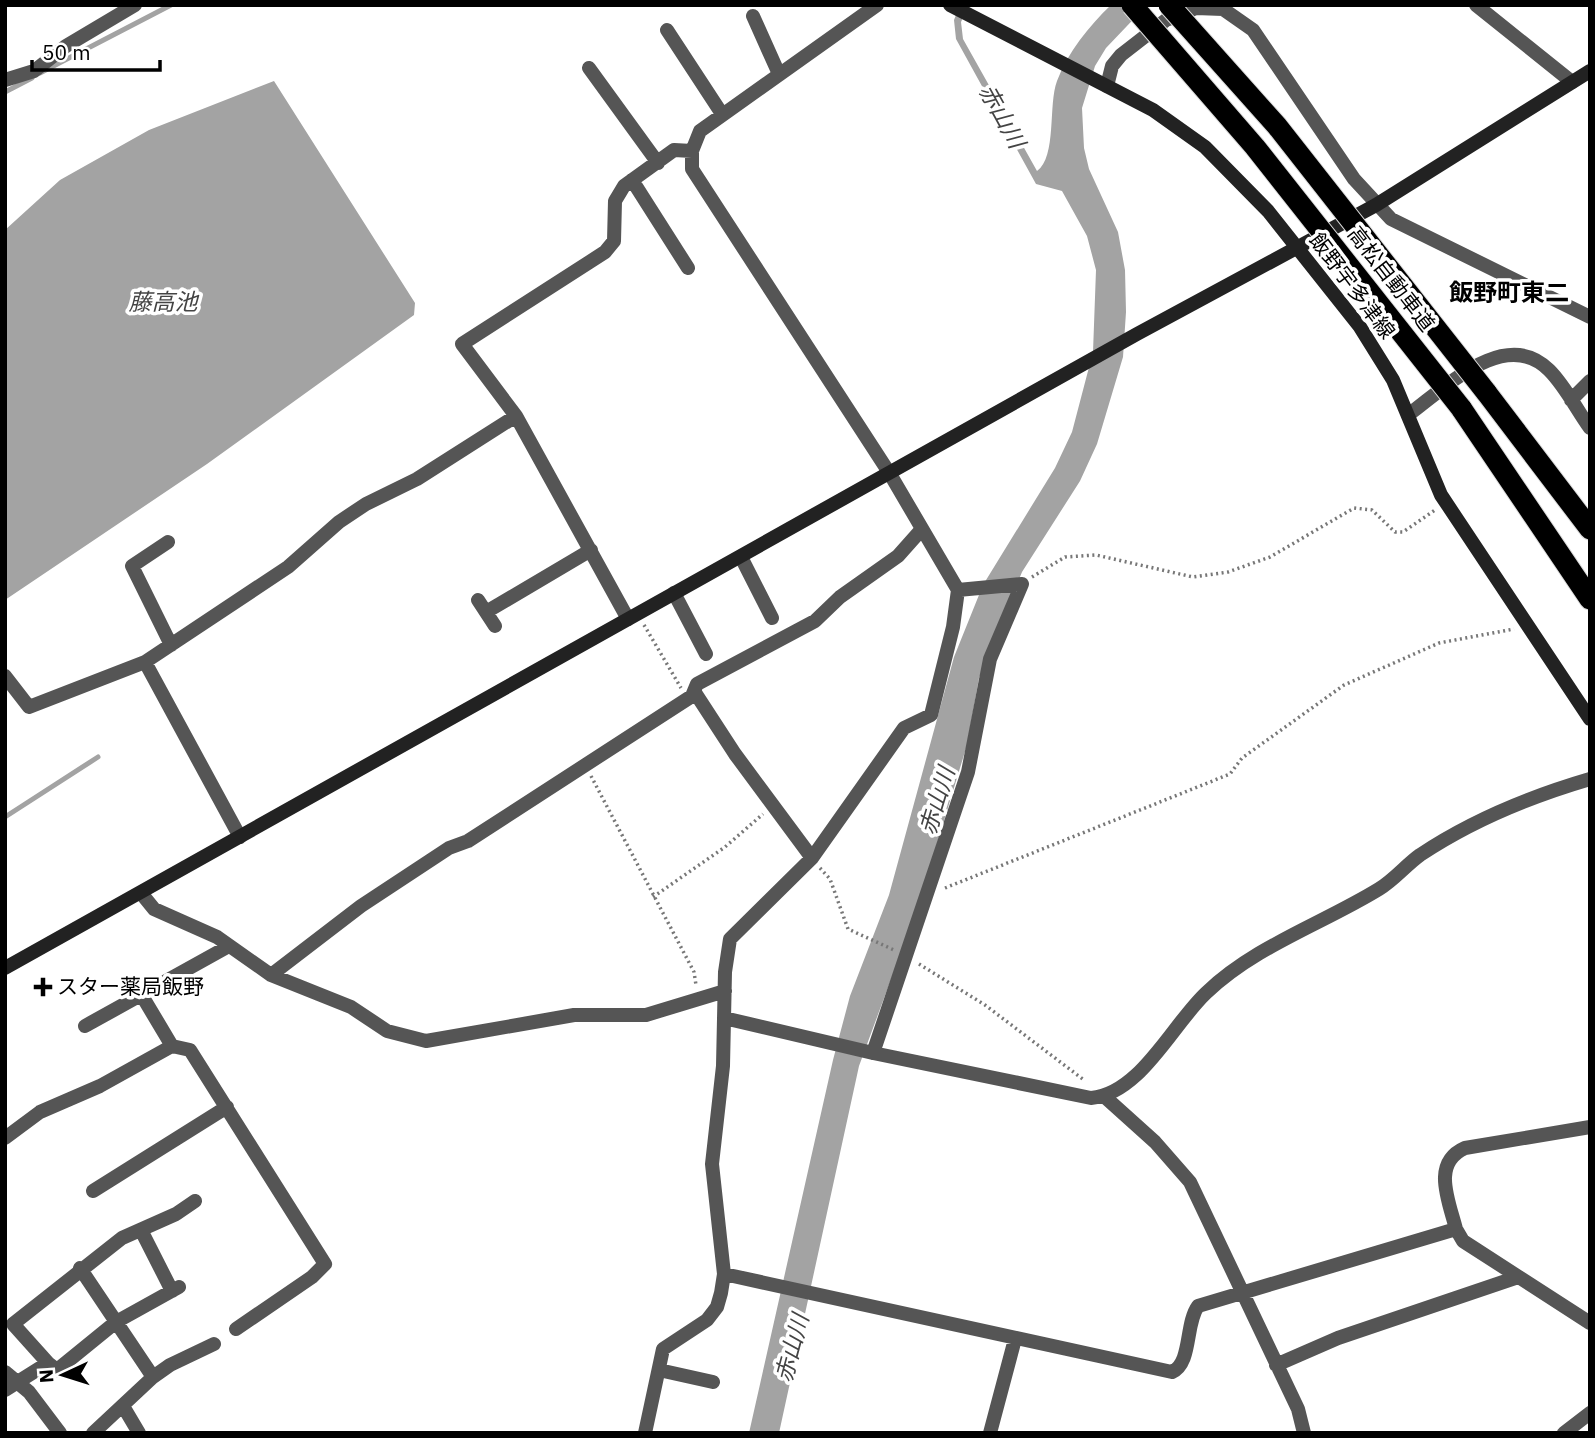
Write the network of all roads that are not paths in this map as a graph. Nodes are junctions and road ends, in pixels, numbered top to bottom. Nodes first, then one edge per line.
1 (135, 5) edge
2 (877, 5) edge
3 (950, 5) edge
4 (1132, 5) edge
5 (1169, 5) edge
6 (1476, 5) edge
7 (753, 16) dead end
8 (667, 30) dead end
9 (589, 68) dead end
10 (1590, 71) edge
11 (779, 74) junction
12 (5, 80) edge
13 (1572, 82) junction
14 (1103, 84) junction
15 (722, 114) junction
16 (692, 151) junction
17 (658, 163) junction
18 (632, 180) junction
19 (1376, 205) junction
20 (1298, 248) junction
21 (688, 268) dead end
22 (1590, 317) edge
23 (1590, 381) edge
24 (1572, 400) junction
25 (1408, 415) junction
26 (516, 416) junction
27 (1590, 428) edge
28 (890, 474) junction
29 (922, 529) junction
30 (1590, 529) edge
31 (168, 542) dead end
32 (591, 550) junction
33 (741, 557) junction
34 (965, 588) junction
35 (674, 593) junction
36 (1590, 599) edge
37 (633, 616) junction
38 (772, 618) dead end
39 (495, 626) dead end
40 (171, 645) junction
41 (706, 654) dead end
42 (145, 662) junction
43 (5, 676) edge
44 (691, 695) junction
45 (1590, 719) edge
46 (1590, 779) edge
47 (240, 837) junction
48 (812, 858) junction
49 (141, 892) junction
50 (229, 946) junction
51 (5, 968) edge
52 (271, 975) junction
53 (725, 991) junction
54 (141, 994) junction
55 (724, 1018) junction
56 (85, 1026) dead end
57 (172, 1046) junction
58 (873, 1053) junction
59 (1105, 1097) junction
60 (227, 1107) junction
61 (1590, 1127) edge
62 (5, 1138) edge
63 (93, 1191) dead end
64 (195, 1201) dead end
65 (1456, 1229) junction
66 (141, 1230) junction
67 (80, 1268) junction
68 (724, 1275) junction
69 (1518, 1277) junction
70 (1243, 1290) junction
71 (117, 1322) junction
72 (1590, 1323) edge
73 (236, 1329) dead end
74 (1015, 1339) junction
75 (214, 1344) dead end
76 (48, 1363) junction
77 (1276, 1365) junction
78 (659, 1370) junction
79 (5, 1373) edge
80 (153, 1377) junction
81 (713, 1382) dead end
82 (11, 1387) edge
83 (123, 1406) junction
84 (1590, 1413) edge
85 (102, 1430) edge
86 (60, 1433) edge
87 (139, 1433) edge
88 (645, 1433) edge
89 (990, 1433) edge
90 (1304, 1433) edge
91 (1564, 1433) edge

1 - 12 street
2 - 11 street
3 - 14 street, 飯野宇多津線
4 - 36 highway, 高松自動車道, bridge
5 - 30 highway, 高松自動車道, bridge
6 - 13 street
7 - 11 street
8 - 15 street
9 - 17 street
10 - 13 street
11 - 15 street
13 - 19 street
14 - 19 street
14 - 20 street, 飯野宇多津線
15 - 16 street
16 - 17 street
16 - 28 street
17 - 18 street
18 - 21 street
18 - 26 street
19 - 20 street
19 - 22 street
20 - 25 street, 飯野宇多津線
20 - 28 street
23 - 24 street
24 - 25 street
24 - 27 street
25 - 45 street, 飯野宇多津線
26 - 32 street
26 - 40 street
28 - 29 street
28 - 33 street
29 - 34 street
29 - 44 street
31 - 40 street
32 - 37 street
32 - 39 street
33 - 35 street
33 - 38 street
34 - 48 street
34 - 58 street
35 - 37 street
35 - 41 street
37 - 47 street
40 - 42 street
42 - 43 street
42 - 47 street
44 - 48 street
44 - 52 street
46 - 59 street
47 - 49 street
48 - 53 street
49 - 50 street
49 - 51 street
50 - 52 street
50 - 54 street
52 - 53 street
53 - 55 street
54 - 56 street
54 - 57 street
55 - 58 street
55 - 68 street
57 - 60 street
57 - 62 street
58 - 59 street
59 - 70 street
60 - 63 street
60 - 73 street
61 - 65 street
64 - 66 street
65 - 69 street
65 - 70 street
66 - 67 street
66 - 71 street
67 - 71 street
67 - 76 street
68 - 74 street
68 - 78 street
69 - 72 street
69 - 77 street
70 - 74 street
70 - 77 street
71 - 76 street
71 - 80 street
74 - 89 street
75 - 80 street
76 - 82 street
77 - 90 street
78 - 81 street
78 - 88 street
79 - 82 street
80 - 83 street
82 - 86 street
83 - 85 street
83 - 87 street
84 - 91 street

